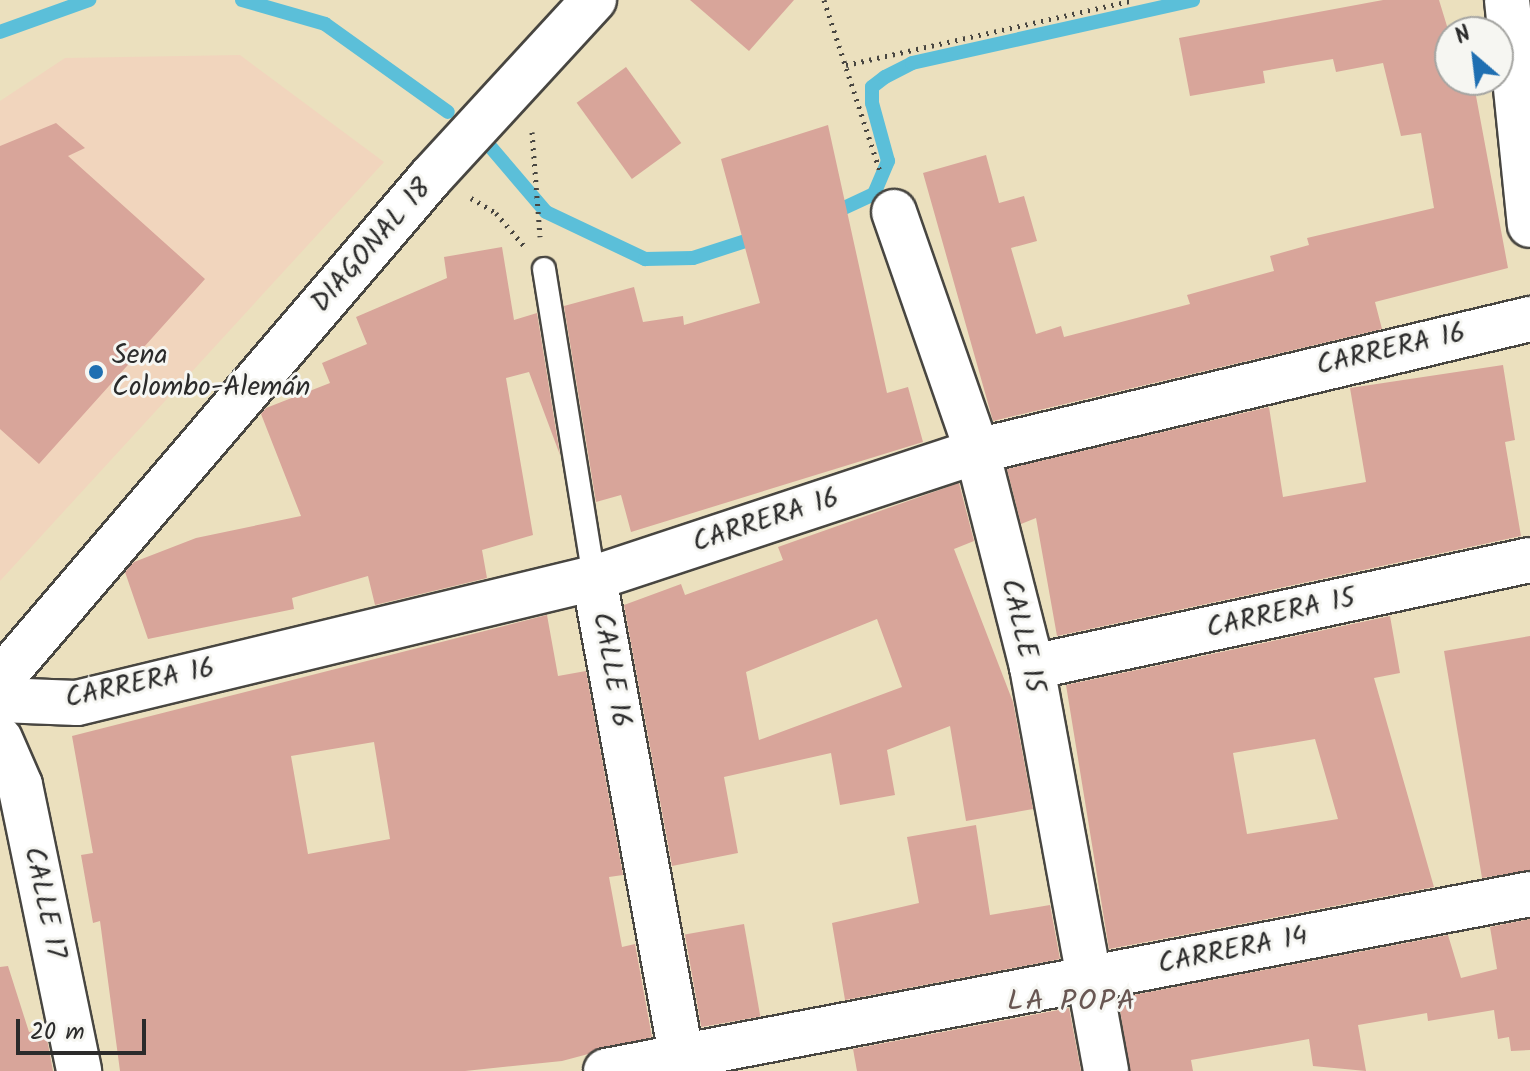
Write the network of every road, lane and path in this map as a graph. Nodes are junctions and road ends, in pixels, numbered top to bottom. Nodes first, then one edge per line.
1 (824, 0) edge
2 (1134, 0) edge
3 (1507, 0) edge
4 (586, 2) edge
5 (846, 65) junction
6 (878, 166) dead end
7 (439, 168) junction
8 (533, 177) dead end
9 (894, 212) dead end
10 (539, 223) dead end
11 (1530, 225) edge
12 (544, 269) joint
13 (1530, 319) edge
14 (977, 451) junction
15 (1530, 560) edge
16 (594, 578) junction
17 (1032, 667) junction
18 (0, 680) edge
19 (0, 700) edge
20 (0, 739) edge
21 (1530, 894) edge
22 (1087, 979) junction
23 (682, 1062) edge
24 (79, 1071) edge
25 (606, 1071) edge
26 (1106, 1071) edge

1 - 5 path
2 - 5 path
3 - 11 street
4 - 7 street, DIAGONAL 18
5 - 6 path
7 - 12 path
7 - 18 street, DIAGONAL 18
8 - 10 path
9 - 14 street, CALLE 15
12 - 16 lane, CALLE 16
13 - 14 street, CARRERA 16
14 - 16 street, CARRERA 16
14 - 17 street, CALLE 15
15 - 17 street, CARRERA 15
16 - 19 street, CARRERA 16
16 - 23 street, CALLE 16
17 - 22 street, CALLE 15
20 - 24 street, CALLE 17
21 - 22 street, CARRERA 14
22 - 23 street, CARRERA 14
22 - 26 street, CALLE 15
23 - 25 street, CARRERA 14

